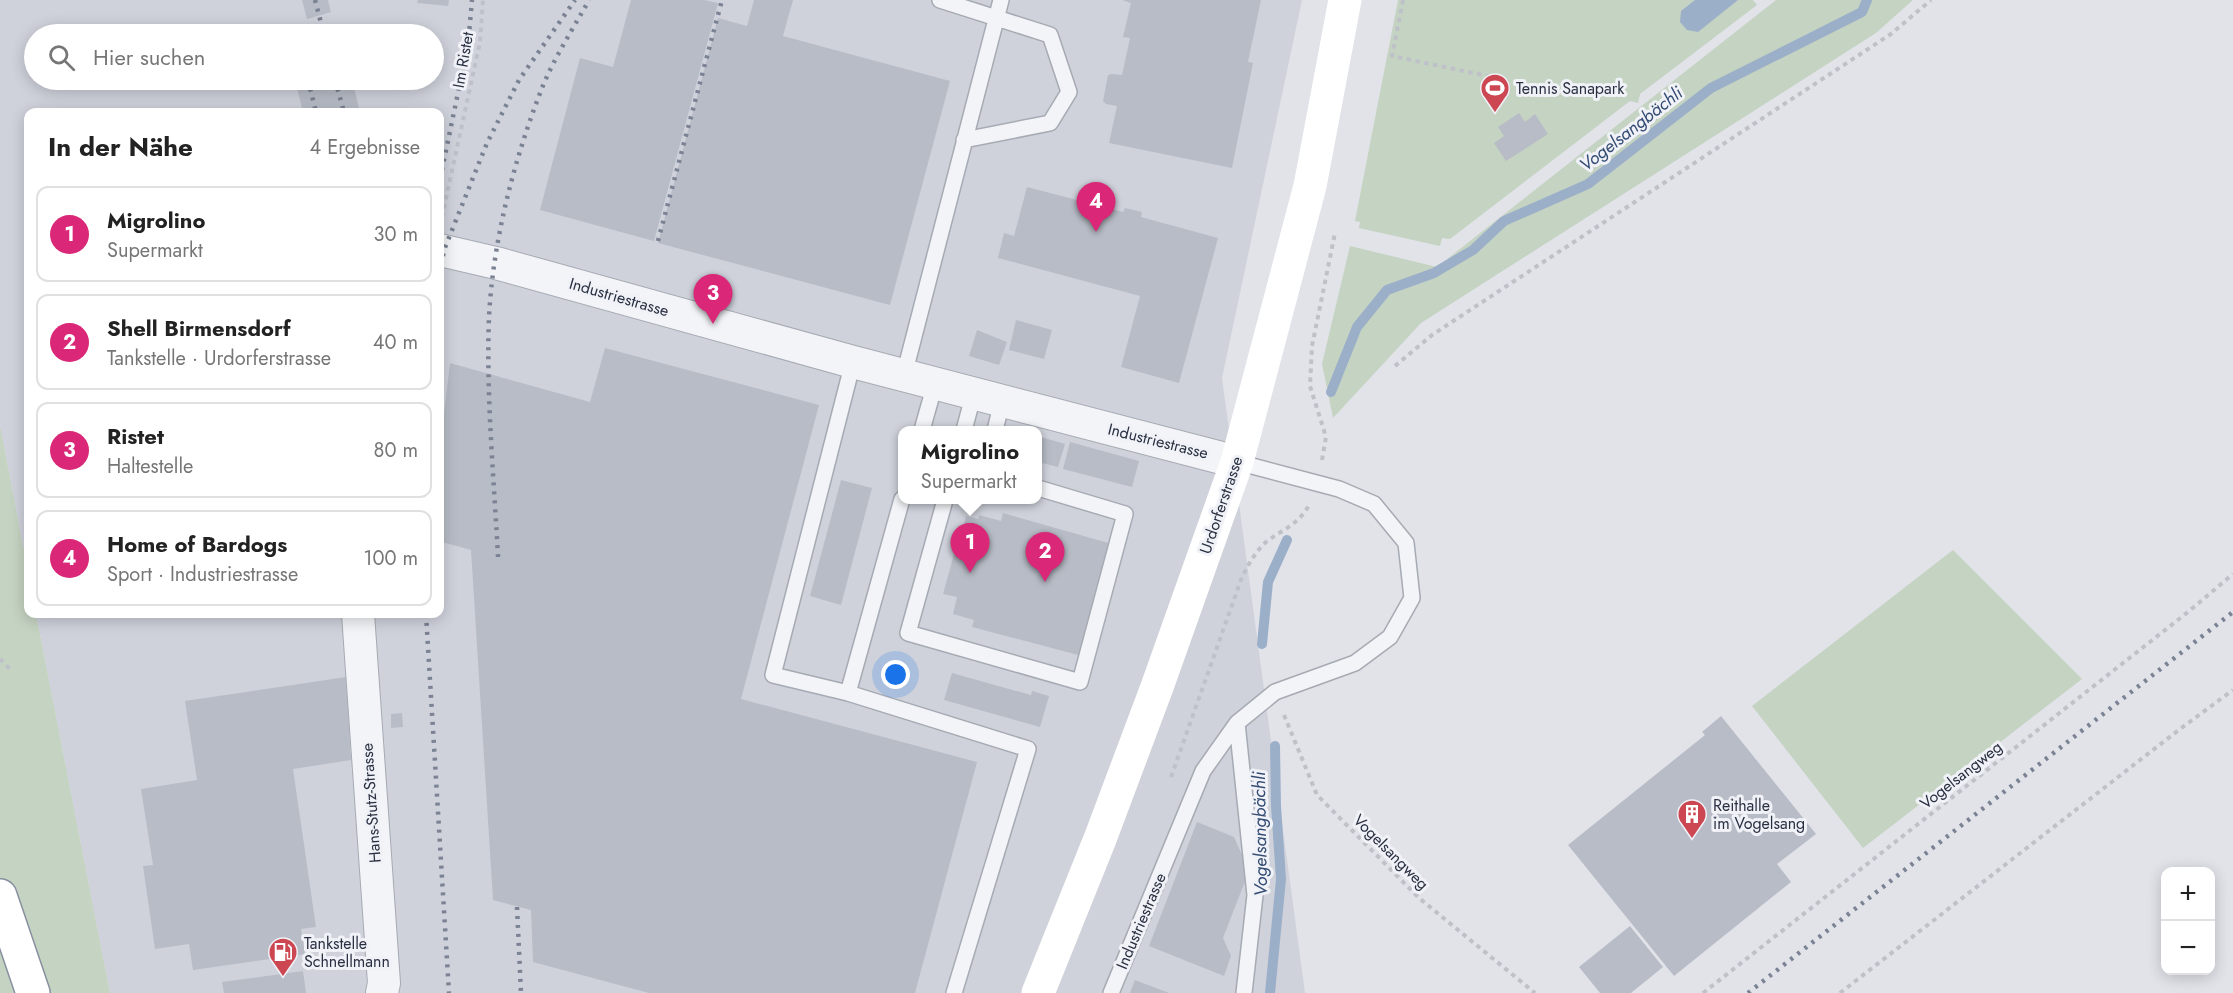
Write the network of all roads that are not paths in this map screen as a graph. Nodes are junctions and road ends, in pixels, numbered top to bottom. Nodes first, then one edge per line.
1 (940, 0) edge
2 (1001, 0) edge
3 (1345, 0) edge
4 (995, 16) junction
5 (964, 140) junction
6 (444, 251) edge
7 (853, 362) junction
8 (904, 375) junction
9 (935, 384) junction
10 (990, 408) edge
11 (923, 426) edge
12 (969, 426) edge
13 (1237, 462) junction
14 (1042, 489) edge
15 (902, 504) edge
16 (944, 504) edge
17 (358, 618) edge
18 (848, 693) junction
19 (1237, 723) junction
20 (0, 896) edge
21 (33, 993) edge
22 (382, 993) edge
23 (954, 993) edge
24 (1038, 993) edge
25 (1111, 993) edge
26 (1244, 993) edge

1 - 4 lane
2 - 4 lane
3 - 13 main road, Urdorferstrasse
4 - 5 lane
4 - 5 lane
5 - 8 lane
6 - 7 street, Industriestrasse
7 - 8 street, Industriestrasse
7 - 18 lane
8 - 9 street, Industriestrasse
9 - 10 street, Industriestrasse
9 - 11 lane
10 - 12 lane
10 - 13 street, Industriestrasse
13 - 19 lane, Industriestrasse
13 - 24 main road, Urdorferstrasse
14 - 16 lane
15 - 18 lane
17 - 22 street, Hans-Stutz-Strasse
18 - 23 lane
19 - 25 lane, Industriestrasse
19 - 26 lane
20 - 21 main road

